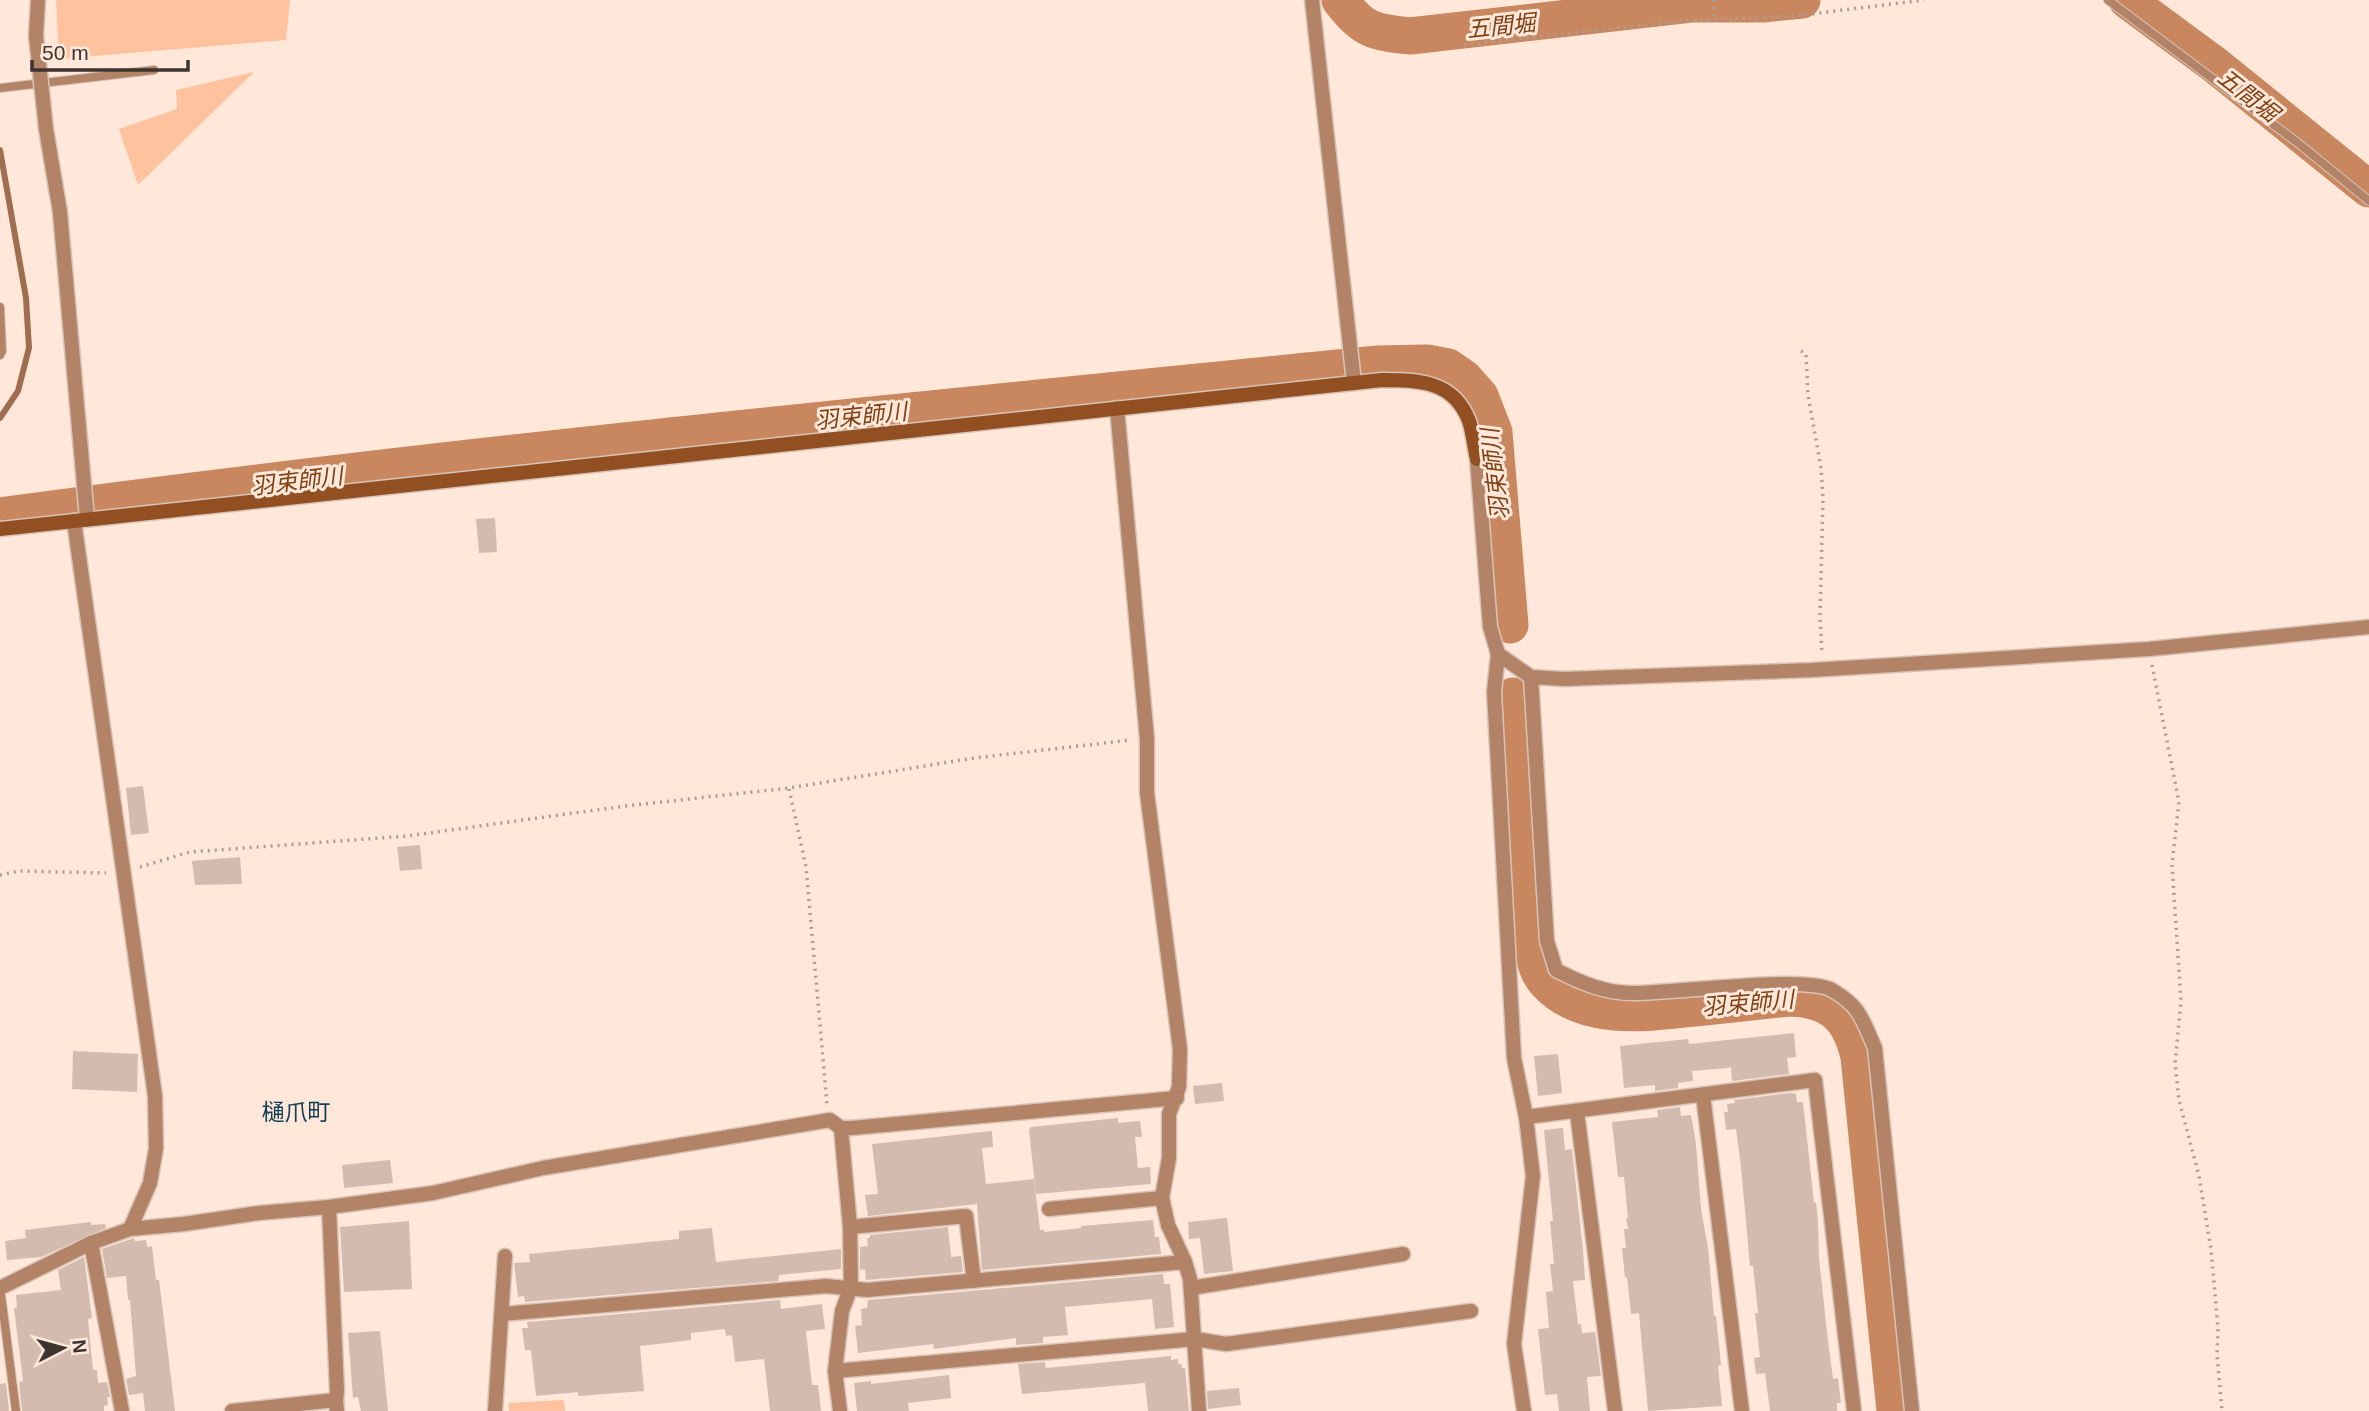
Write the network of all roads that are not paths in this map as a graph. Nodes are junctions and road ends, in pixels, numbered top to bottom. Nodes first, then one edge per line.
1 (38, 0) edge
2 (1312, 0) edge
3 (2108, 0) edge
4 (154, 70) dead end
5 (0, 88) edge
6 (2369, 201) edge
7 (0, 307) edge
8 (0, 355) edge
9 (1354, 383) junction
10 (1116, 408) junction
11 (80, 520) junction
12 (0, 528) edge
13 (2369, 627) edge
14 (1498, 654) junction
15 (1531, 677) junction
16 (1703, 1095) junction
17 (1177, 1098) junction
18 (1577, 1112) junction
19 (1526, 1117) junction
20 (835, 1124) junction
21 (1162, 1198) junction
22 (330, 1207) junction
23 (1049, 1209) dead end
24 (850, 1227) junction
25 (130, 1229) junction
26 (91, 1243) junction
27 (1403, 1254) dead end
28 (505, 1256) dead end
29 (1185, 1262) junction
30 (974, 1282) junction
31 (0, 1287) edge
32 (851, 1287) junction
33 (1191, 1288) junction
34 (1471, 1311) dead end
35 (502, 1314) junction
36 (1195, 1339) junction
37 (835, 1371) junction
38 (336, 1405) edge
39 (16, 1411) edge
40 (121, 1411) edge
41 (232, 1411) edge
42 (495, 1411) edge
43 (840, 1411) edge
44 (1199, 1411) edge
45 (1524, 1411) edge
46 (1615, 1411) edge
47 (1742, 1411) edge
48 (1854, 1411) edge
49 (1912, 1411) edge

1 - 11 street, bridge
2 - 9 street
3 - 6 lane
4 - 5 lane
7 - 8 lane
9 - 10 street
9 - 14 street
10 - 11 street
10 - 17 street
11 - 12 street
11 - 25 street
13 - 15 street
14 - 15 street
14 - 19 street
15 - 49 street
16 - 18 street
16 - 47 street
16 - 48 street
17 - 20 street
17 - 21 street
18 - 19 street
18 - 46 street
19 - 45 street
20 - 22 street
20 - 24 street
21 - 23 street
21 - 29 street
22 - 25 street
22 - 38 street
24 - 30 street
24 - 32 street
25 - 26 street
26 - 31 street
26 - 40 street
27 - 33 street
28 - 35 street
29 - 30 street
29 - 33 street
30 - 32 street
31 - 39 lane
32 - 35 street
32 - 37 street
33 - 36 street
34 - 36 street
35 - 42 street
36 - 37 street
36 - 44 street
37 - 43 street
38 - 41 street

